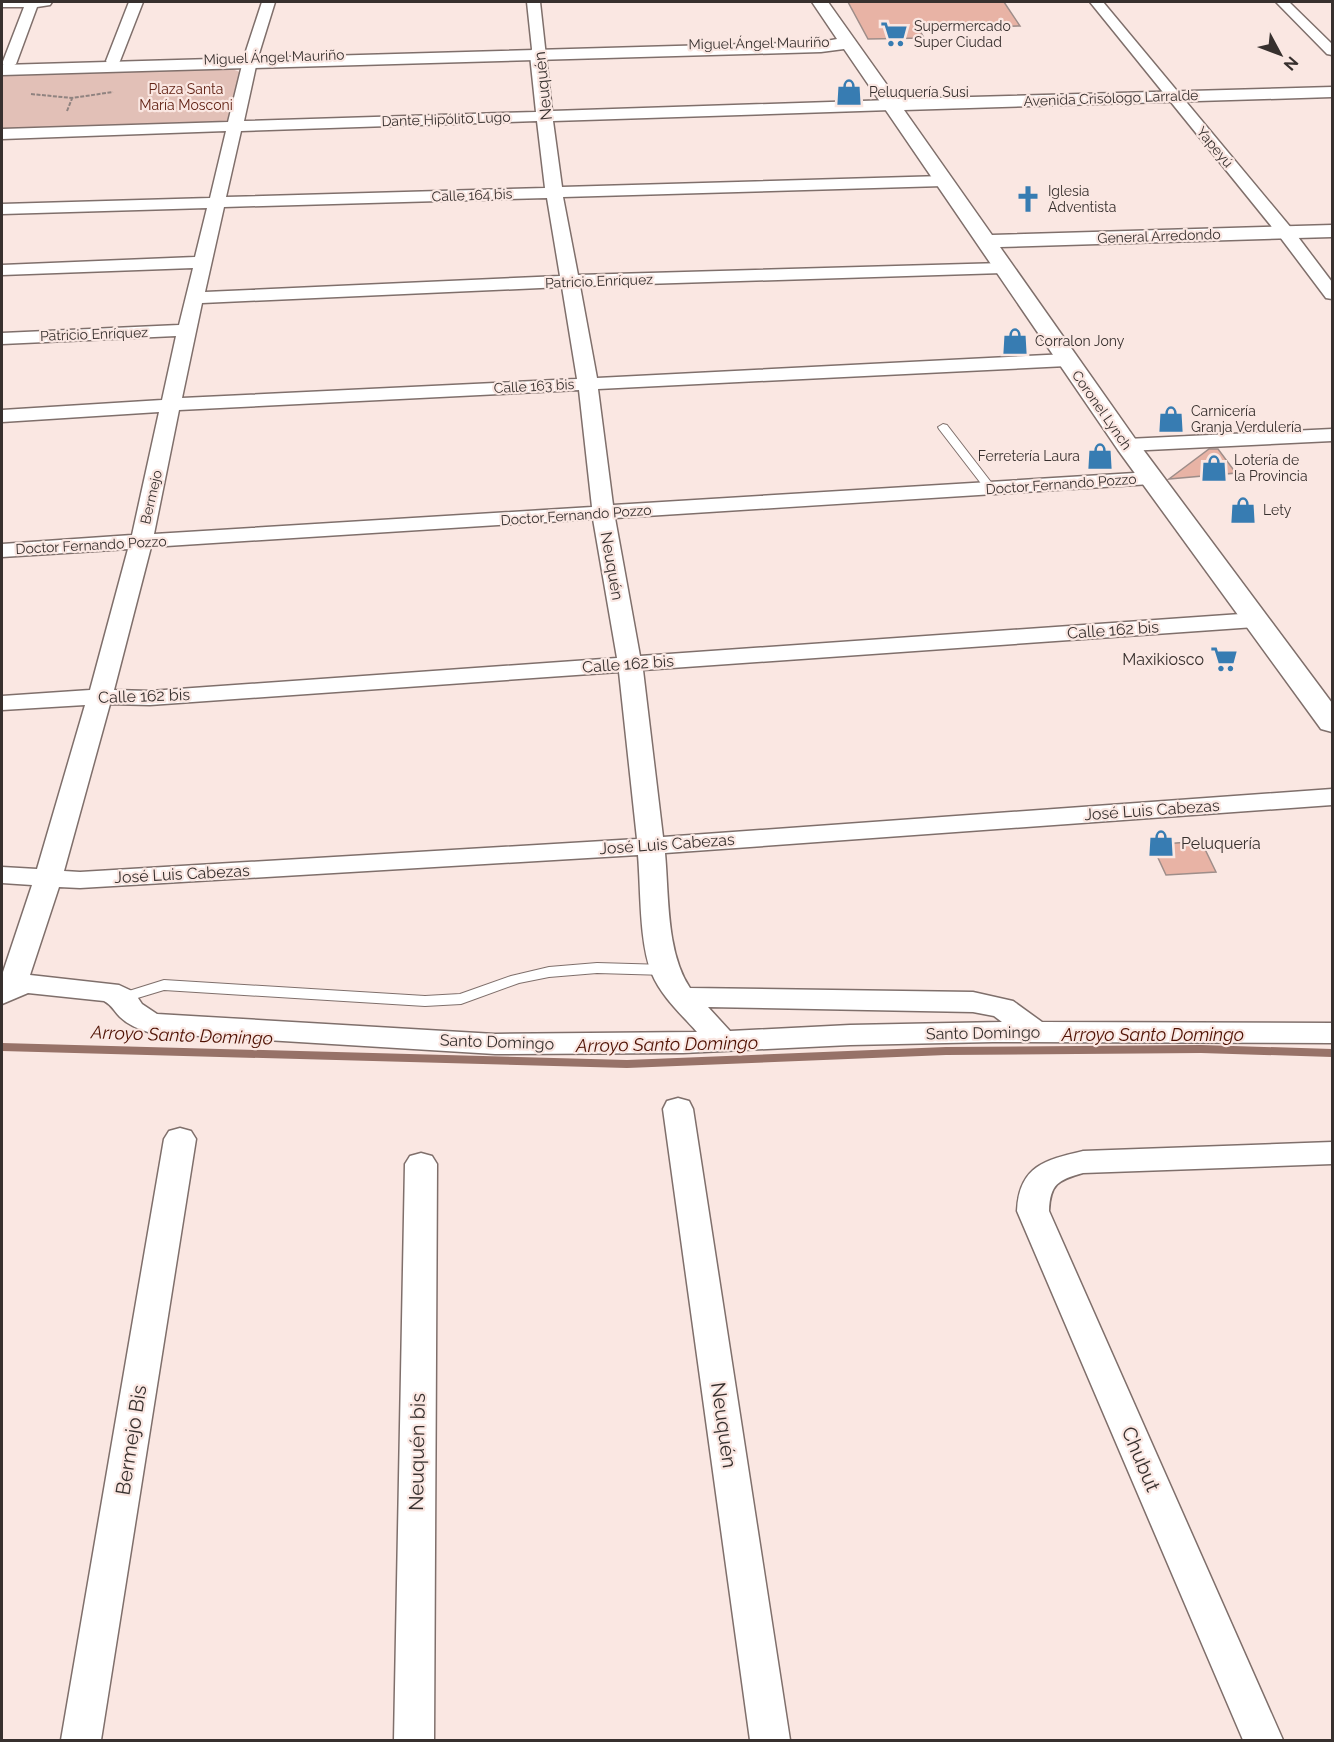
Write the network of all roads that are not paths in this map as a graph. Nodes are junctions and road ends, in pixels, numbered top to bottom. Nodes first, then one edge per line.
1 (35, 2) edge
2 (45, 2) edge
3 (136, 2) edge
4 (268, 2) edge
5 (534, 2) edge
6 (820, 2) edge
7 (1096, 2) edge
8 (1282, 2) edge
9 (2, 3) edge
10 (849, 43) junction
11 (1332, 51) edge
12 (538, 52) junction
13 (251, 60) junction
14 (113, 61) junction
15 (4, 66) edge
16 (1332, 92) edge
17 (1172, 96) junction
18 (891, 105) junction
19 (546, 116) junction
20 (236, 126) junction
21 (2, 134) edge
22 (944, 182) junction
23 (554, 193) junction
24 (219, 204) junction
25 (2, 210) edge
26 (1332, 231) edge
27 (1286, 233) junction
28 (986, 241) junction
29 (204, 262) junction
30 (1004, 268) junction
31 (2, 270) edge
32 (570, 281) junction
33 (1332, 294) edge
34 (195, 298) junction
35 (187, 330) junction
36 (2, 338) edge
37 (1066, 360) junction
38 (588, 384) junction
39 (172, 406) junction
40 (2, 416) edge
41 (943, 427) dead end
42 (1332, 435) edge
43 (1127, 445) junction
44 (1151, 478) junction
45 (990, 488) junction
46 (603, 513) junction
47 (141, 542) junction
48 (2, 550) edge
49 (1255, 620) junction
50 (630, 664) junction
51 (100, 698) junction
52 (2, 704) edge
53 (1332, 723) edge
54 (1332, 797) edge
55 (651, 846) junction
56 (2, 875) edge
57 (48, 878) junction
58 (666, 970) junction
59 (7, 991) edge
60 (682, 997) junction
61 (121, 998) junction
62 (1034, 1031) junction
63 (1332, 1033) edge
64 (722, 1041) junction
65 (678, 1109) dead end
66 (180, 1139) dead end
67 (1332, 1153) edge
68 (421, 1164) dead end
69 (81, 1740) edge
70 (414, 1740) edge
71 (770, 1740) edge
72 (1263, 1740) edge

1 - 2 street
1 - 9 street
1 - 15 street
3 - 14 street
4 - 13 street, Bermejo
5 - 12 street, Neuquén
6 - 10 main road, Coronel Lynch
7 - 17 street, Yapeyú
8 - 11 street
10 - 12 main road, Miguel Ángel Mauriño
10 - 18 main road, Coronel Lynch
12 - 13 main road, Miguel Ángel Mauriño
12 - 19 street, Neuquén
13 - 14 main road, Miguel Ángel Mauriño
13 - 15 main road, Miguel Ángel Mauriño
13 - 20 street, Bermejo
14 - 15 main road, Miguel Ángel Mauriño
16 - 17 main road, Avenida Crisólogo Larralde
17 - 18 main road, Avenida Crisólogo Larralde
17 - 27 street, Yapeyú
18 - 19 street, Dante Hipólito Lugo
18 - 22 main road, Coronel Lynch
19 - 20 street, Dante Hipólito Lugo
19 - 23 street, Neuquén
20 - 21 street, Dante Hipólito Lugo
20 - 24 street, Bermejo
22 - 23 street, Calle 164 bis
22 - 28 main road, Coronel Lynch
23 - 24 street, Calle 164 bis
23 - 32 street, Neuquén
24 - 25 street, Calle 164 bis
24 - 29 street, Bermejo
26 - 27 main road, General Arredondo
27 - 28 main road, General Arredondo
27 - 33 street, Yapeyú
28 - 30 main road, Coronel Lynch
29 - 31 street
29 - 34 street, Bermejo
30 - 32 street, Patricio Enríquez
30 - 37 main road, Coronel Lynch
32 - 34 street, Patricio Enríquez
32 - 38 street, Neuquén
34 - 35 street, Bermejo
35 - 36 street, Patricio Enríquez
35 - 39 street, Bermejo
37 - 38 street, Calle 163 bis
37 - 43 main road, Coronel Lynch
38 - 39 street, Calle 163 bis
38 - 46 street, Neuquén
39 - 40 street, Calle 163 bis
39 - 47 street, Bermejo
41 - 45 lane
42 - 43 street
43 - 44 main road, Coronel Lynch
44 - 45 street, Doctor Fernando Pozzo
44 - 49 main road, Coronel Lynch
45 - 46 street, Doctor Fernando Pozzo
46 - 47 street, Doctor Fernando Pozzo
46 - 50 street, Neuquén
47 - 48 street, Doctor Fernando Pozzo
47 - 51 street, Bermejo
49 - 50 street, Calle 162 bis
49 - 53 main road, Coronel Lynch
50 - 51 street, Calle 162 bis
50 - 55 street, Neuquén
51 - 52 street, Calle 162 bis
51 - 57 street, Bermejo
54 - 55 street, José Luis Cabezas
55 - 57 street, José Luis Cabezas
55 - 58 street, Neuquén
56 - 57 street, José Luis Cabezas
57 - 59 street, Bermejo
58 - 60 street, Neuquén
58 - 61 lane
59 - 61 street, Santo Domingo
60 - 62 street
60 - 64 street, Neuquén
61 - 64 street, Santo Domingo
62 - 63 street, Santo Domingo
62 - 64 street, Santo Domingo
65 - 71 street, Neuquén
66 - 69 street, Bermejo Bis
67 - 72 street, Chubut
68 - 70 street, Neuquén bis

